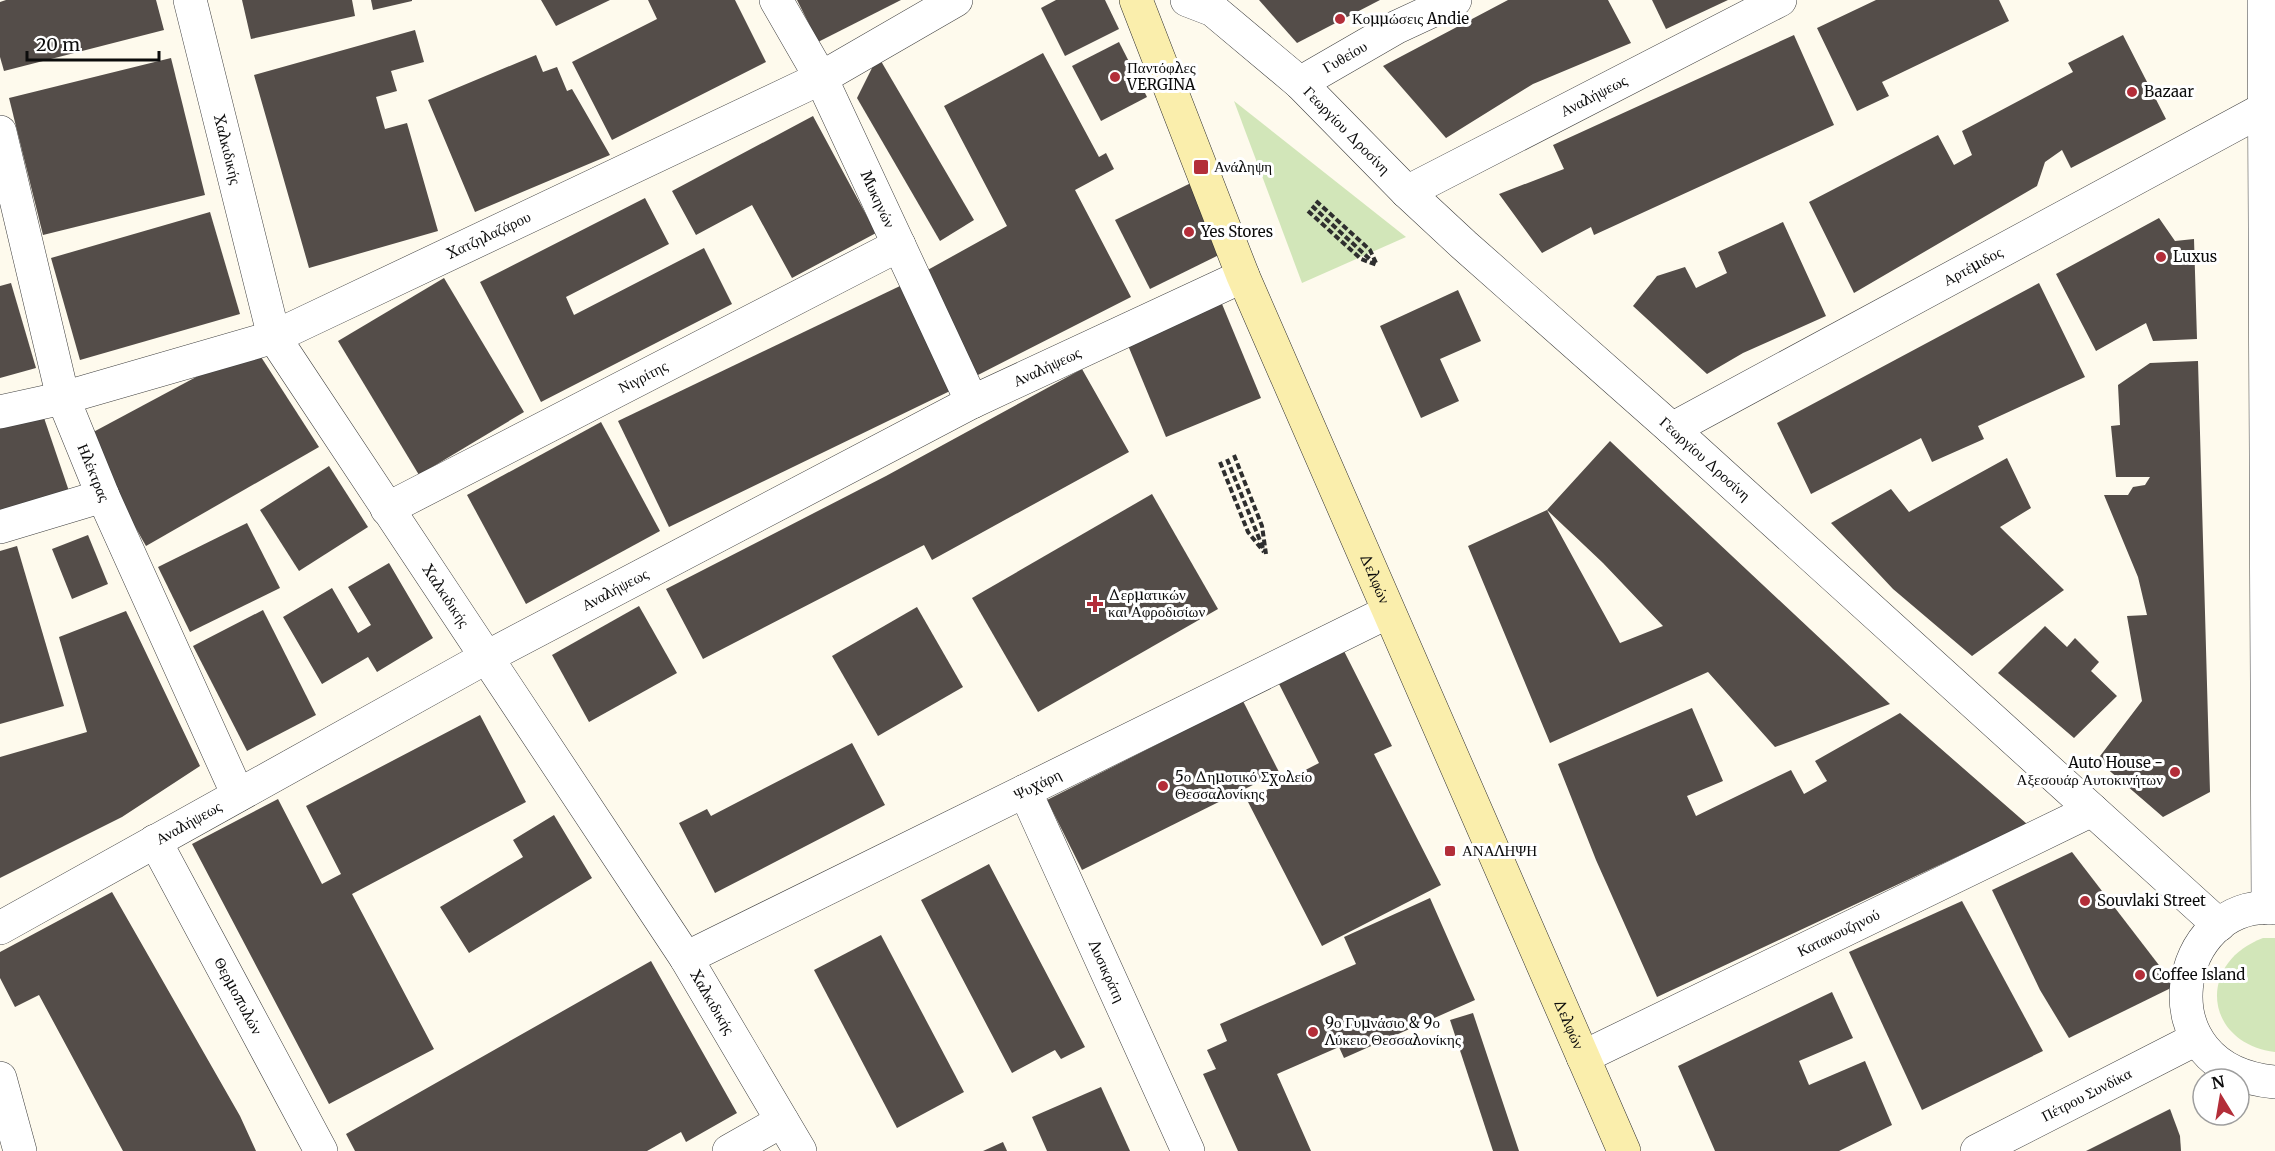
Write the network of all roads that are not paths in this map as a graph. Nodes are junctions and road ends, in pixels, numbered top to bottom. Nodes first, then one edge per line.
1 (190, 0) edge
2 (776, 0) edge
3 (956, 0) edge
4 (1136, 0) edge
5 (1187, 0) edge
6 (1455, 0) edge
7 (1780, 0) edge
8 (2264, 0) edge
9 (821, 78) junction
10 (1300, 83) junction
11 (2270, 106) edge
12 (0, 132) edge
13 (1407, 192) junction
14 (899, 245) junction
15 (1243, 276) junction
16 (274, 337) junction
17 (63, 398) junction
18 (972, 402) junction
19 (0, 412) edge
20 (1672, 429) junction
21 (103, 496) junction
22 (387, 509) junction
23 (0, 527) edge
24 (1388, 612) junction
25 (484, 658) junction
26 (1024, 791) junction
27 (238, 795) junction
28 (2092, 810) junction
29 (155, 842) junction
30 (2271, 908) edge
31 (2219, 925) junction
32 (0, 928) edge
33 (686, 958) junction
34 (2196, 1039) junction
35 (1583, 1057) junction
36 (0, 1078) edge
37 (2275, 1082) edge
38 (782, 1121) junction
39 (20, 1151) edge
40 (321, 1151) edge
41 (729, 1151) edge
42 (800, 1151) edge
43 (1188, 1151) edge
44 (1624, 1151) edge
45 (1977, 1151) edge

1 - 16 street, Χαλκιδικής
2 - 9 street, Μυκηνών
3 - 9 street, Χατζηλαζάρου
4 - 15 main road, Δελφών
5 - 10 street, Γεωργίου Δροσίνη
6 - 10 street, Γυθείου
7 - 13 street, Αναλήψεως
8 - 11 street
9 - 14 street, Μυκηνών
9 - 16 street, Χατζηλαζάρου
10 - 13 street, Γεωργίου Δροσίνη
11 - 20 street, Αρτέμιδος
11 - 30 street
12 - 17 street, Ηλέκτρας
13 - 20 street, Γεωργίου Δροσίνη
14 - 18 street, Μυκηνών
14 - 22 street, Νιγρίτης
15 - 18 street, Αναλήψεως
15 - 24 main road, Δελφών
16 - 17 street, Χατζηλαζάρου
16 - 22 street, Χαλκιδικής
17 - 19 street, Χατζηλαζάρου
17 - 21 street, Ηλέκτρας
18 - 25 street, Αναλήψεως
20 - 28 street, Γεωργίου Δροσίνη
21 - 23 street
21 - 27 street, Ηλέκτρας
22 - 25 street, Χαλκιδικής
24 - 26 street, Ψυχάρη
24 - 35 main road, Δελφών
25 - 27 street, Αναλήψεως
25 - 33 street, Χαλκιδικής
26 - 33 street, Ψυχάρη
26 - 43 street, Λυσικράτη
27 - 29 street, Αναλήψεως
28 - 31 street, Γεωργίου Δροσίνη
28 - 35 street, Κατακουζηνού
29 - 32 street, Αναλήψεως
29 - 40 street, Θερμοπυλών
30 - 31 street
31 - 34 street
33 - 38 street, Χαλκιδικής
34 - 37 street
34 - 45 street, Πέτρου Συνδίκα
35 - 44 main road, Δελφών
36 - 39 street
38 - 41 street
38 - 42 street, Χαλκιδικής

